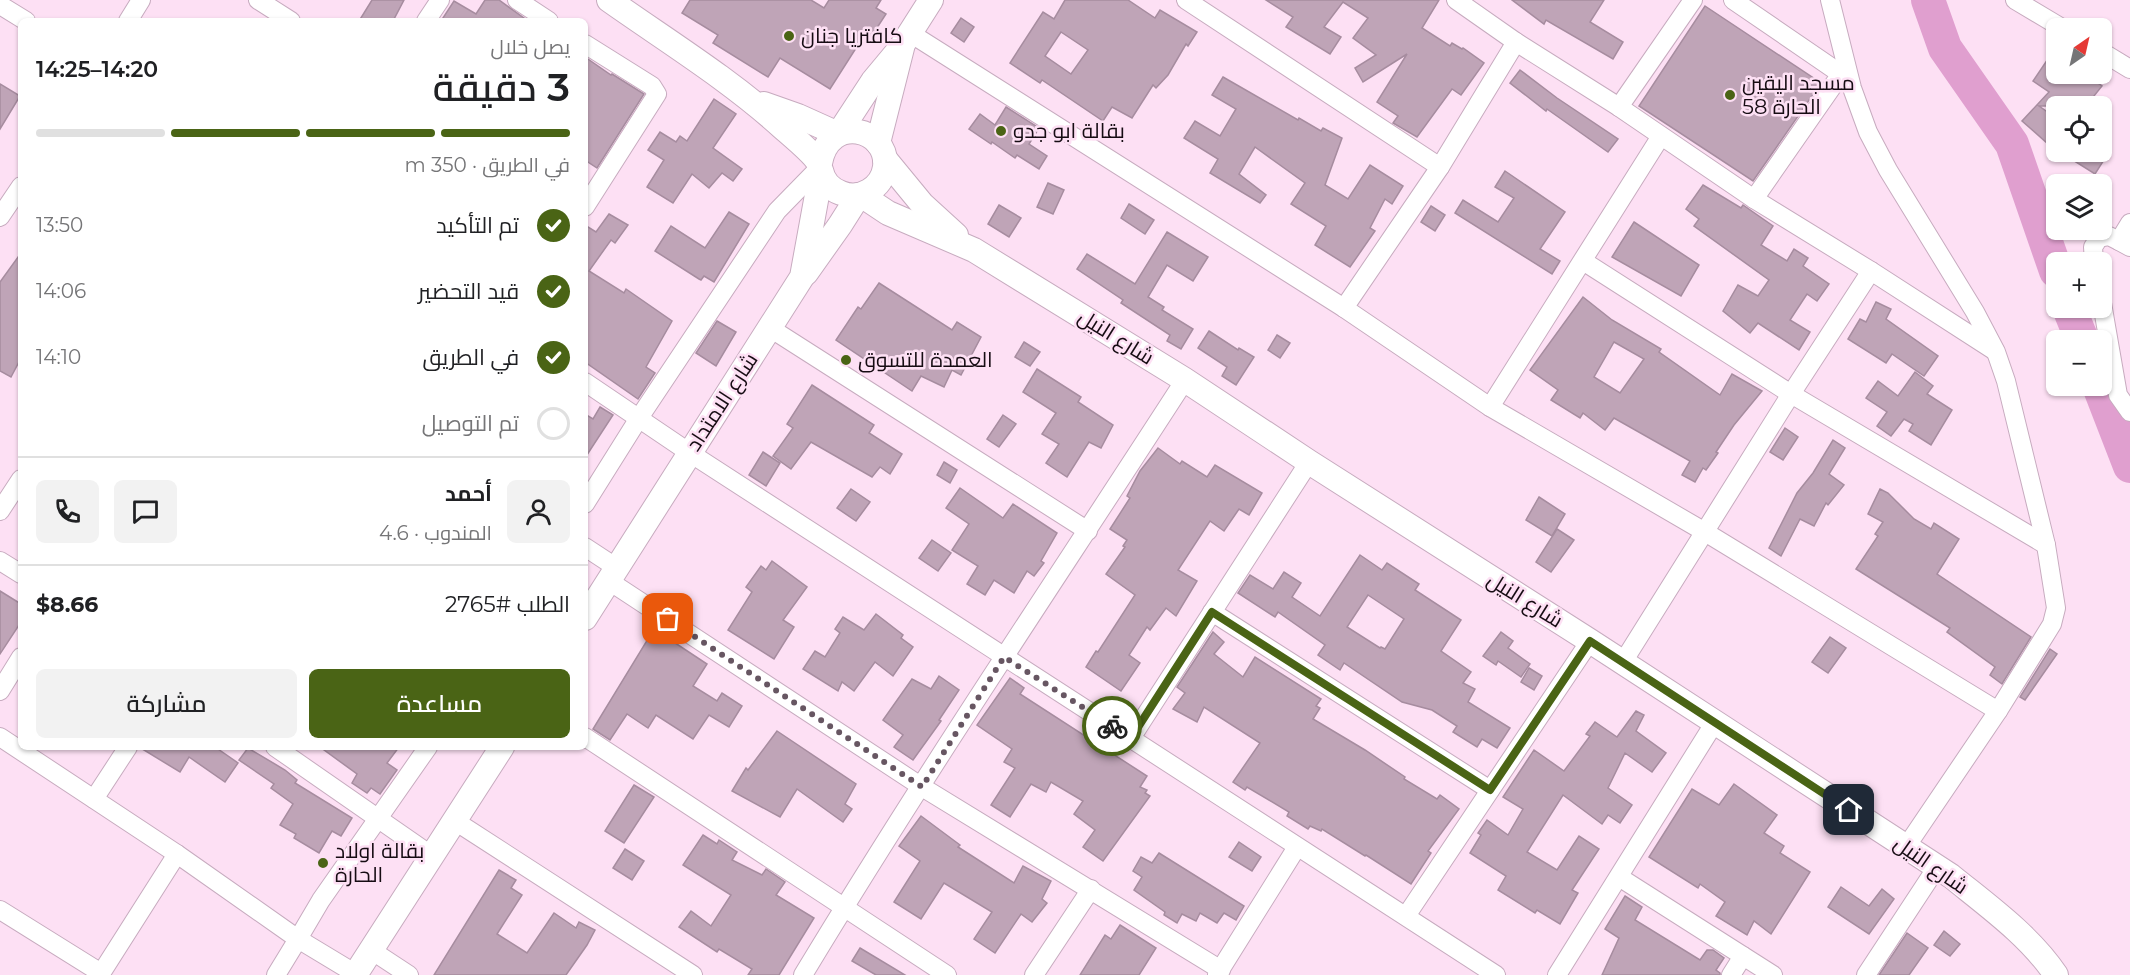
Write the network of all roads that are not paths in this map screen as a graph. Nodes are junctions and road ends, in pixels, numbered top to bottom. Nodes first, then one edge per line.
1 (141, 0) edge
2 (258, 0) edge
3 (440, 0) edge
4 (517, 0) edge
5 (609, 0) edge
6 (931, 0) edge
7 (1186, 0) edge
8 (1456, 0) edge
9 (1693, 0) edge
10 (1733, 0) edge
11 (1830, 0) edge
12 (2015, 0) edge
13 (0, 5) edge
14 (21, 18) edge
15 (130, 18) edge
16 (286, 18) edge
17 (428, 18) edge
18 (544, 18) edge
19 (2046, 18) edge
20 (907, 38) junction
21 (1516, 42) junction
22 (588, 46) edge
23 (2112, 58) edge
24 (2130, 69) edge
25 (1847, 81) junction
26 (750, 99) junction
27 (1619, 106) junction
28 (838, 134) junction
29 (1661, 136) junction
30 (881, 151) junction
31 (1440, 166) junction
32 (820, 167) junction
33 (18, 191) edge
34 (860, 195) junction
35 (1754, 199) junction
36 (588, 202) edge
37 (0, 217) edge
38 (2130, 223) edge
39 (2125, 244) edge
40 (974, 250) junction
41 (2093, 252) edge
42 (1583, 261) junction
43 (1871, 271) junction
44 (802, 277) junction
45 (1344, 308) junction
46 (2105, 318) edge
47 (770, 328) junction
48 (1996, 352) junction
49 (1185, 380) junction
50 (588, 384) edge
51 (1791, 394) junction
52 (1490, 407) junction
53 (2130, 412) edge
54 (639, 418) junction
55 (690, 453) junction
56 (1309, 462) junction
57 (18, 484) edge
58 (588, 499) edge
59 (0, 511) edge
60 (1088, 531) junction
61 (1705, 532) junction
62 (2046, 545) junction
63 (588, 550) edge
64 (0, 561) edge
65 (18, 572) edge
66 (613, 574) junction
67 (1212, 612) junction
68 (588, 613) edge
69 (1590, 641) junction
70 (1004, 657) junction
71 (18, 662) edge
72 (1623, 662) junction
73 (0, 691) edge
74 (1998, 711) junction
75 (1715, 722) junction
76 (0, 737) edge
77 (1131, 738) junction
78 (588, 739) edge
79 (18, 749) edge
80 (20, 750) edge
81 (126, 750) edge
82 (279, 750) edge
83 (426, 750) edge
84 (500, 750) edge
85 (922, 787) junction
86 (1490, 790) junction
87 (94, 799) junction
88 (379, 819) junction
89 (455, 821) junction
90 (1297, 847) junction
91 (1906, 847) junction
92 (177, 854) junction
93 (432, 856) junction
94 (1937, 867) junction
95 (1618, 877) junction
96 (1091, 889) junction
97 (844, 906) junction
98 (0, 909) edge
99 (1406, 916) junction
100 (298, 939) junction
101 (371, 950) junction
102 (1743, 956) junction
103 (1219, 972) edge
104 (101, 974) edge
105 (276, 975) edge
106 (356, 975) edge
107 (409, 975) edge
108 (693, 975) edge
109 (803, 975) edge
110 (947, 975) edge
111 (1034, 975) edge
112 (1496, 975) edge
113 (1557, 975) edge
114 (1731, 975) edge
115 (1773, 975) edge
116 (1866, 975) edge
117 (2056, 975) edge

1 - 15 street
2 - 16 street
3 - 17 street
4 - 18 street
5 - 26 street
6 - 20 street
7 - 31 street
8 - 21 street
9 - 27 street
10 - 25 street
11 - 25 street
12 - 19 street
13 - 14 street
20 - 28 street
20 - 30 street
20 - 45 street
21 - 27 street
21 - 31 street
22 - 36 street
23 - 24 street
25 - 35 street
25 - 48 street
26 - 28 street
26 - 32 street
27 - 29 street
28 - 30 street
28 - 32 street
29 - 35 street
29 - 42 street
30 - 34 street
30 - 40 street, شارع النيل
31 - 45 street
32 - 34 street
32 - 44 street, شارع الامتداد
32 - 54 street
33 - 37 street
34 - 40 street, شارع النيل
34 - 44 street
35 - 43 street
38 - 39 street
39 - 41 street
40 - 49 street, شارع النيل
42 - 51 street
42 - 52 street
43 - 48 street
43 - 51 street
44 - 47 street, شارع الامتداد
45 - 52 street
46 - 53 street
47 - 55 street, شارع الامتداد
47 - 60 street
48 - 62 street
49 - 56 street, شارع النيل
49 - 60 street
50 - 54 street
51 - 61 street
51 - 62 street
52 - 61 street
54 - 55 street
54 - 58 street
55 - 66 street, شارع الامتداد
55 - 70 street
56 - 67 street
56 - 69 street, شارع النيل
57 - 59 street
60 - 70 street
61 - 72 street
61 - 74 street
62 - 74 street
63 - 66 street
64 - 65 street
66 - 68 street, شارع الامتداد
66 - 85 street
67 - 77 street
67 - 86 street
69 - 72 street, شارع النيل
69 - 86 street
70 - 77 street
70 - 85 street
71 - 73 street
72 - 75 street, شارع النيل
74 - 91 street
75 - 91 street, شارع النيل
75 - 95 street
76 - 79 street
77 - 90 street
78 - 97 street
80 - 87 street
81 - 87 street
82 - 88 street
83 - 88 street
84 - 89 street
85 - 96 street
85 - 97 street
86 - 99 street
87 - 92 street
88 - 93 street
88 - 100 street
89 - 93 street
89 - 108 street
90 - 99 street
90 - 103 street
91 - 94 street, شارع النيل
92 - 100 street
92 - 104 street
93 - 101 street
94 - 116 street
94 - 117 street, شارع النيل
95 - 102 street
95 - 113 street
96 - 103 street
96 - 111 street
97 - 109 street
97 - 110 street
98 - 104 street
99 - 112 street
100 - 105 street
100 - 106 street
101 - 106 street
101 - 107 street
102 - 114 street
102 - 115 street

